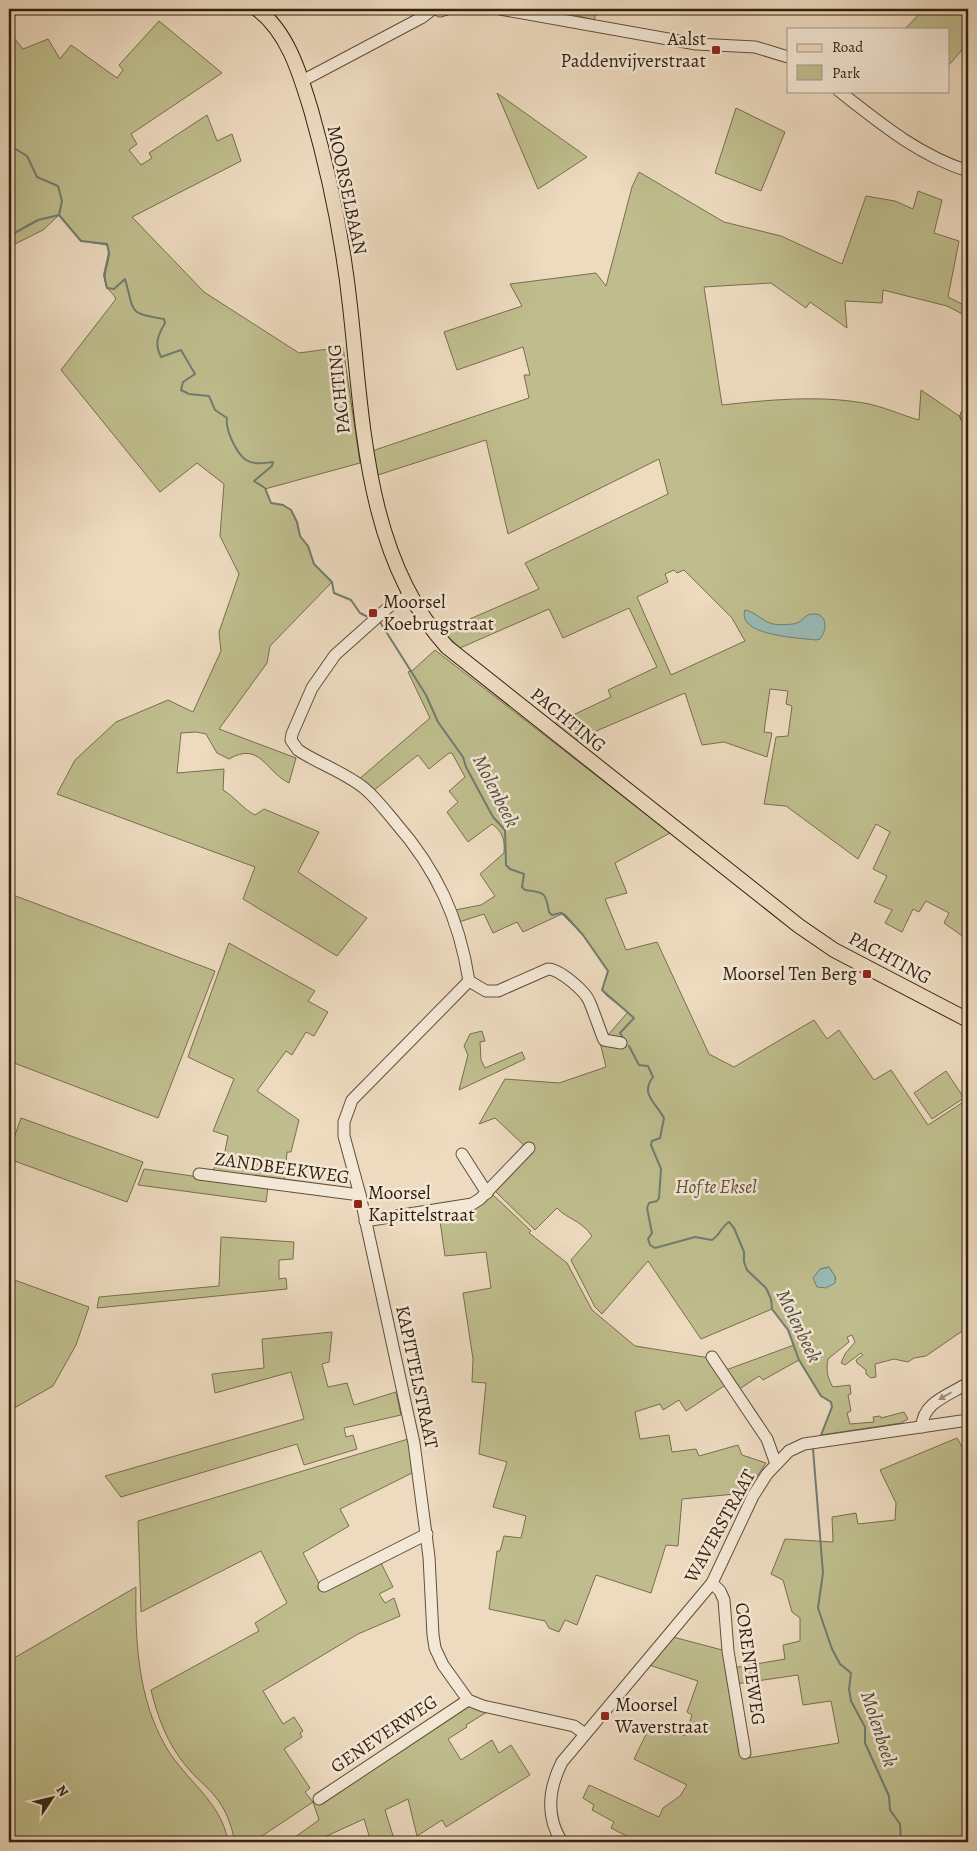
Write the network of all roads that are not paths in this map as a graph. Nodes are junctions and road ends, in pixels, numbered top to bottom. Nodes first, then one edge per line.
1 (257, 9) edge
2 (433, 9) edge
3 (438, 9) edge
4 (447, 9) edge
5 (500, 9) edge
6 (785, 56) edge
7 (302, 81) junction
8 (840, 92) edge
9 (968, 171) edge
10 (350, 304) joint
11 (410, 595) junction
12 (469, 982) junction
13 (968, 1020) edge
14 (621, 1043) dead end
15 (529, 1148) dead end
16 (462, 1154) dead end
17 (199, 1174) dead end
18 (487, 1193) junction
19 (360, 1195) junction
20 (365, 1221) junction
21 (712, 1357) dead end
22 (968, 1383) edge
23 (968, 1420) edge
24 (922, 1427) junction
25 (776, 1464) junction
26 (427, 1534) junction
27 (712, 1583) junction
28 (324, 1586) dead end
29 (468, 1700) junction
30 (585, 1734) junction
31 (745, 1753) dead end
32 (319, 1799) dead end
33 (562, 1842) edge

1 - 7 main road, MOORSELBAAN
2 - 7 street
3 - 4 street
5 - 6 street
7 - 10 main road, MOORSELBAAN
8 - 9 street
10 - 11 main road, PACHTING
11 - 12 street
11 - 13 main road, PACHTING
12 - 14 street
12 - 19 street, KAPITTELSTRAAT
15 - 18 street
16 - 18 street
17 - 19 street, ZANDBEEKWEG
18 - 20 street
19 - 20 street, KAPITTELSTRAAT
20 - 26 street, KAPITTELSTRAAT
21 - 25 street
22 -> 24 street
23 - 24 street, WAVERSTRAAT
24 - 25 street, WAVERSTRAAT
25 - 27 street, WAVERSTRAAT
26 - 28 street
26 - 29 street, KAPITTELSTRAAT
27 - 30 street, WAVERSTRAAT
27 - 31 street, CORENTEWEG
29 - 30 street
29 - 32 street, GENEVERWEG
30 - 33 street, WAVERSTRAAT

